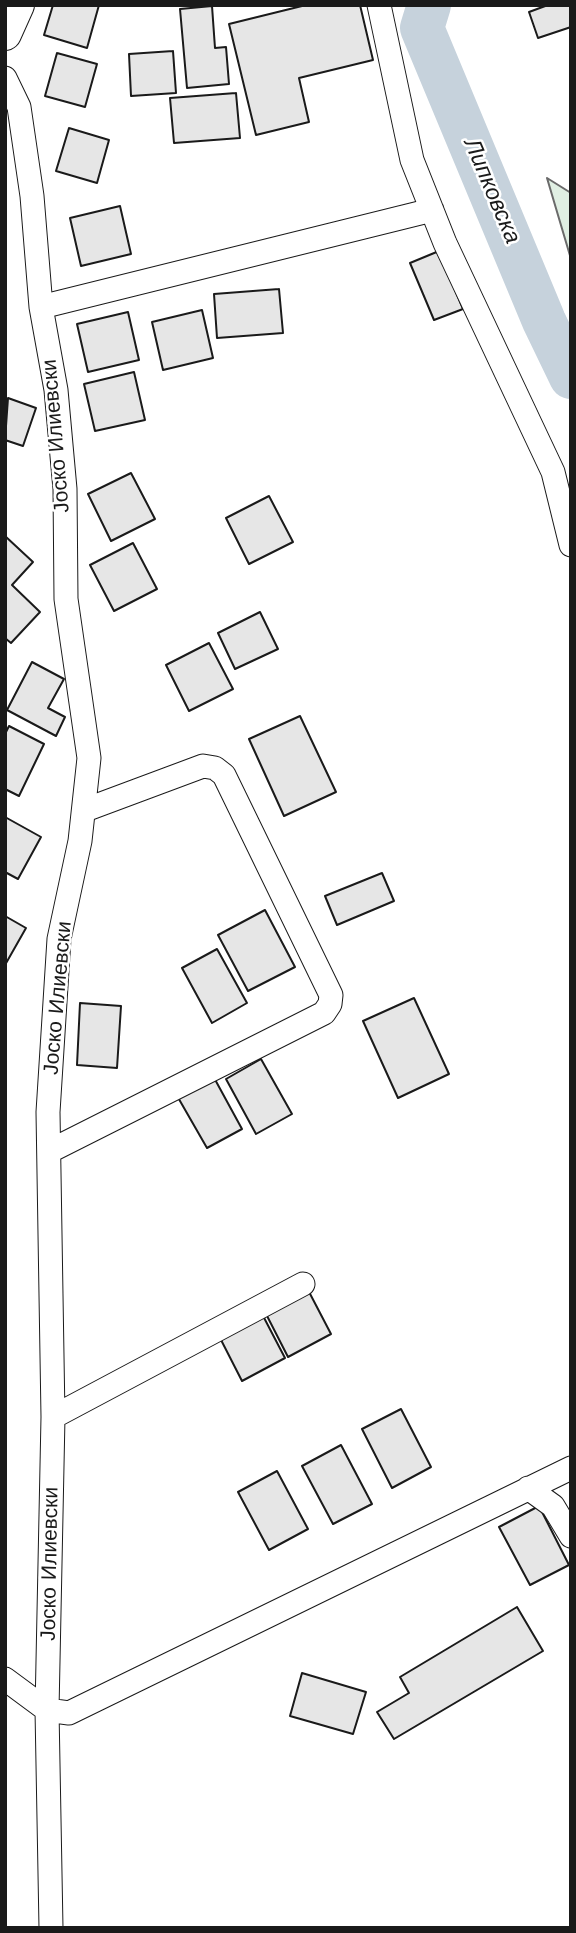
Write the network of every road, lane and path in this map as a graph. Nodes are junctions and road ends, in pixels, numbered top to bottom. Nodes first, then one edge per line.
1 (18, 5) edge
2 (379, 5) edge
3 (5, 34) edge
4 (5, 78) edge
5 (432, 209) junction
6 (41, 307) junction
7 (571, 545) edge
8 (85, 810) junction
9 (50, 1151) junction
10 (303, 1284) dead end
11 (53, 1417) junction
12 (571, 1468) edge
13 (528, 1488) junction
14 (571, 1535) edge
15 (5, 1679) edge
16 (47, 1710) junction
17 (51, 1928) edge

1 - 3 main road
2 - 5 street
4 - 6 street, Јоско Илиевски
5 - 6 street
5 - 7 street
6 - 8 street, Јоско Илиевски
8 - 9 street, Јоско Илиевски
8 - 9 street
9 - 11 street, Јоско Илиевски
10 - 11 street
11 - 16 street, Јоско Илиевски
12 - 13 street
13 - 14 street
13 - 16 street
15 - 16 street
16 - 17 street, Јоско Илиевски

